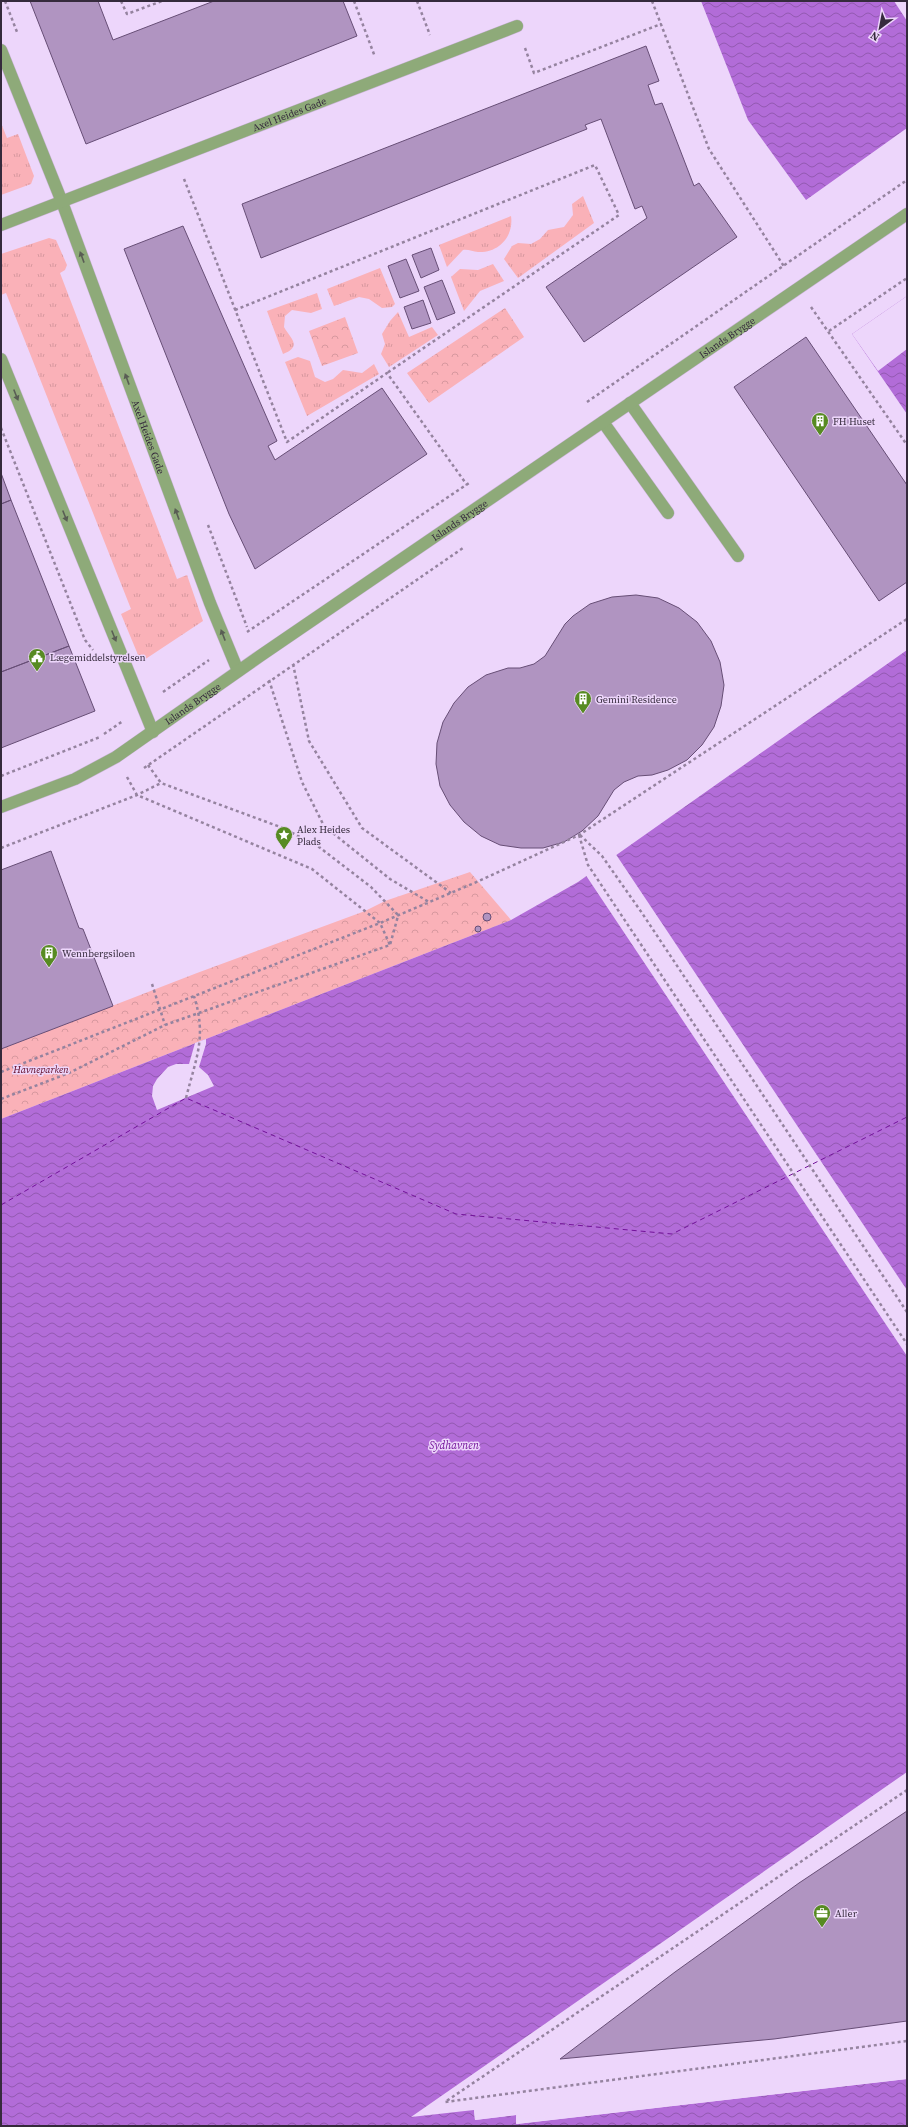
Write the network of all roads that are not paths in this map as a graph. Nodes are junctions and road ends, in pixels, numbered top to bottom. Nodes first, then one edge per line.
1 (516, 26) road end
2 (1, 50) edge
3 (62, 202) junction
4 (907, 214) edge
5 (1, 225) edge
6 (1, 359) edge
7 (630, 403) junction
8 (602, 422) junction
9 (668, 513) dead end
10 (738, 556) dead end
11 (238, 671) junction
12 (153, 732) junction
13 (1, 808) edge

1 - 3 street, Axel Heides Gade
2 - 3 street, Axel Heides Gade
3 - 5 street
11 -> 3 street, Axel Heides Gade
4 - 7 street, Islands Brygge
6 -> 12 street
7 - 8 street, Islands Brygge
7 - 10 street
8 - 9 street
8 - 11 street, Islands Brygge
11 - 12 street, Islands Brygge
12 - 13 street, Islands Brygge

